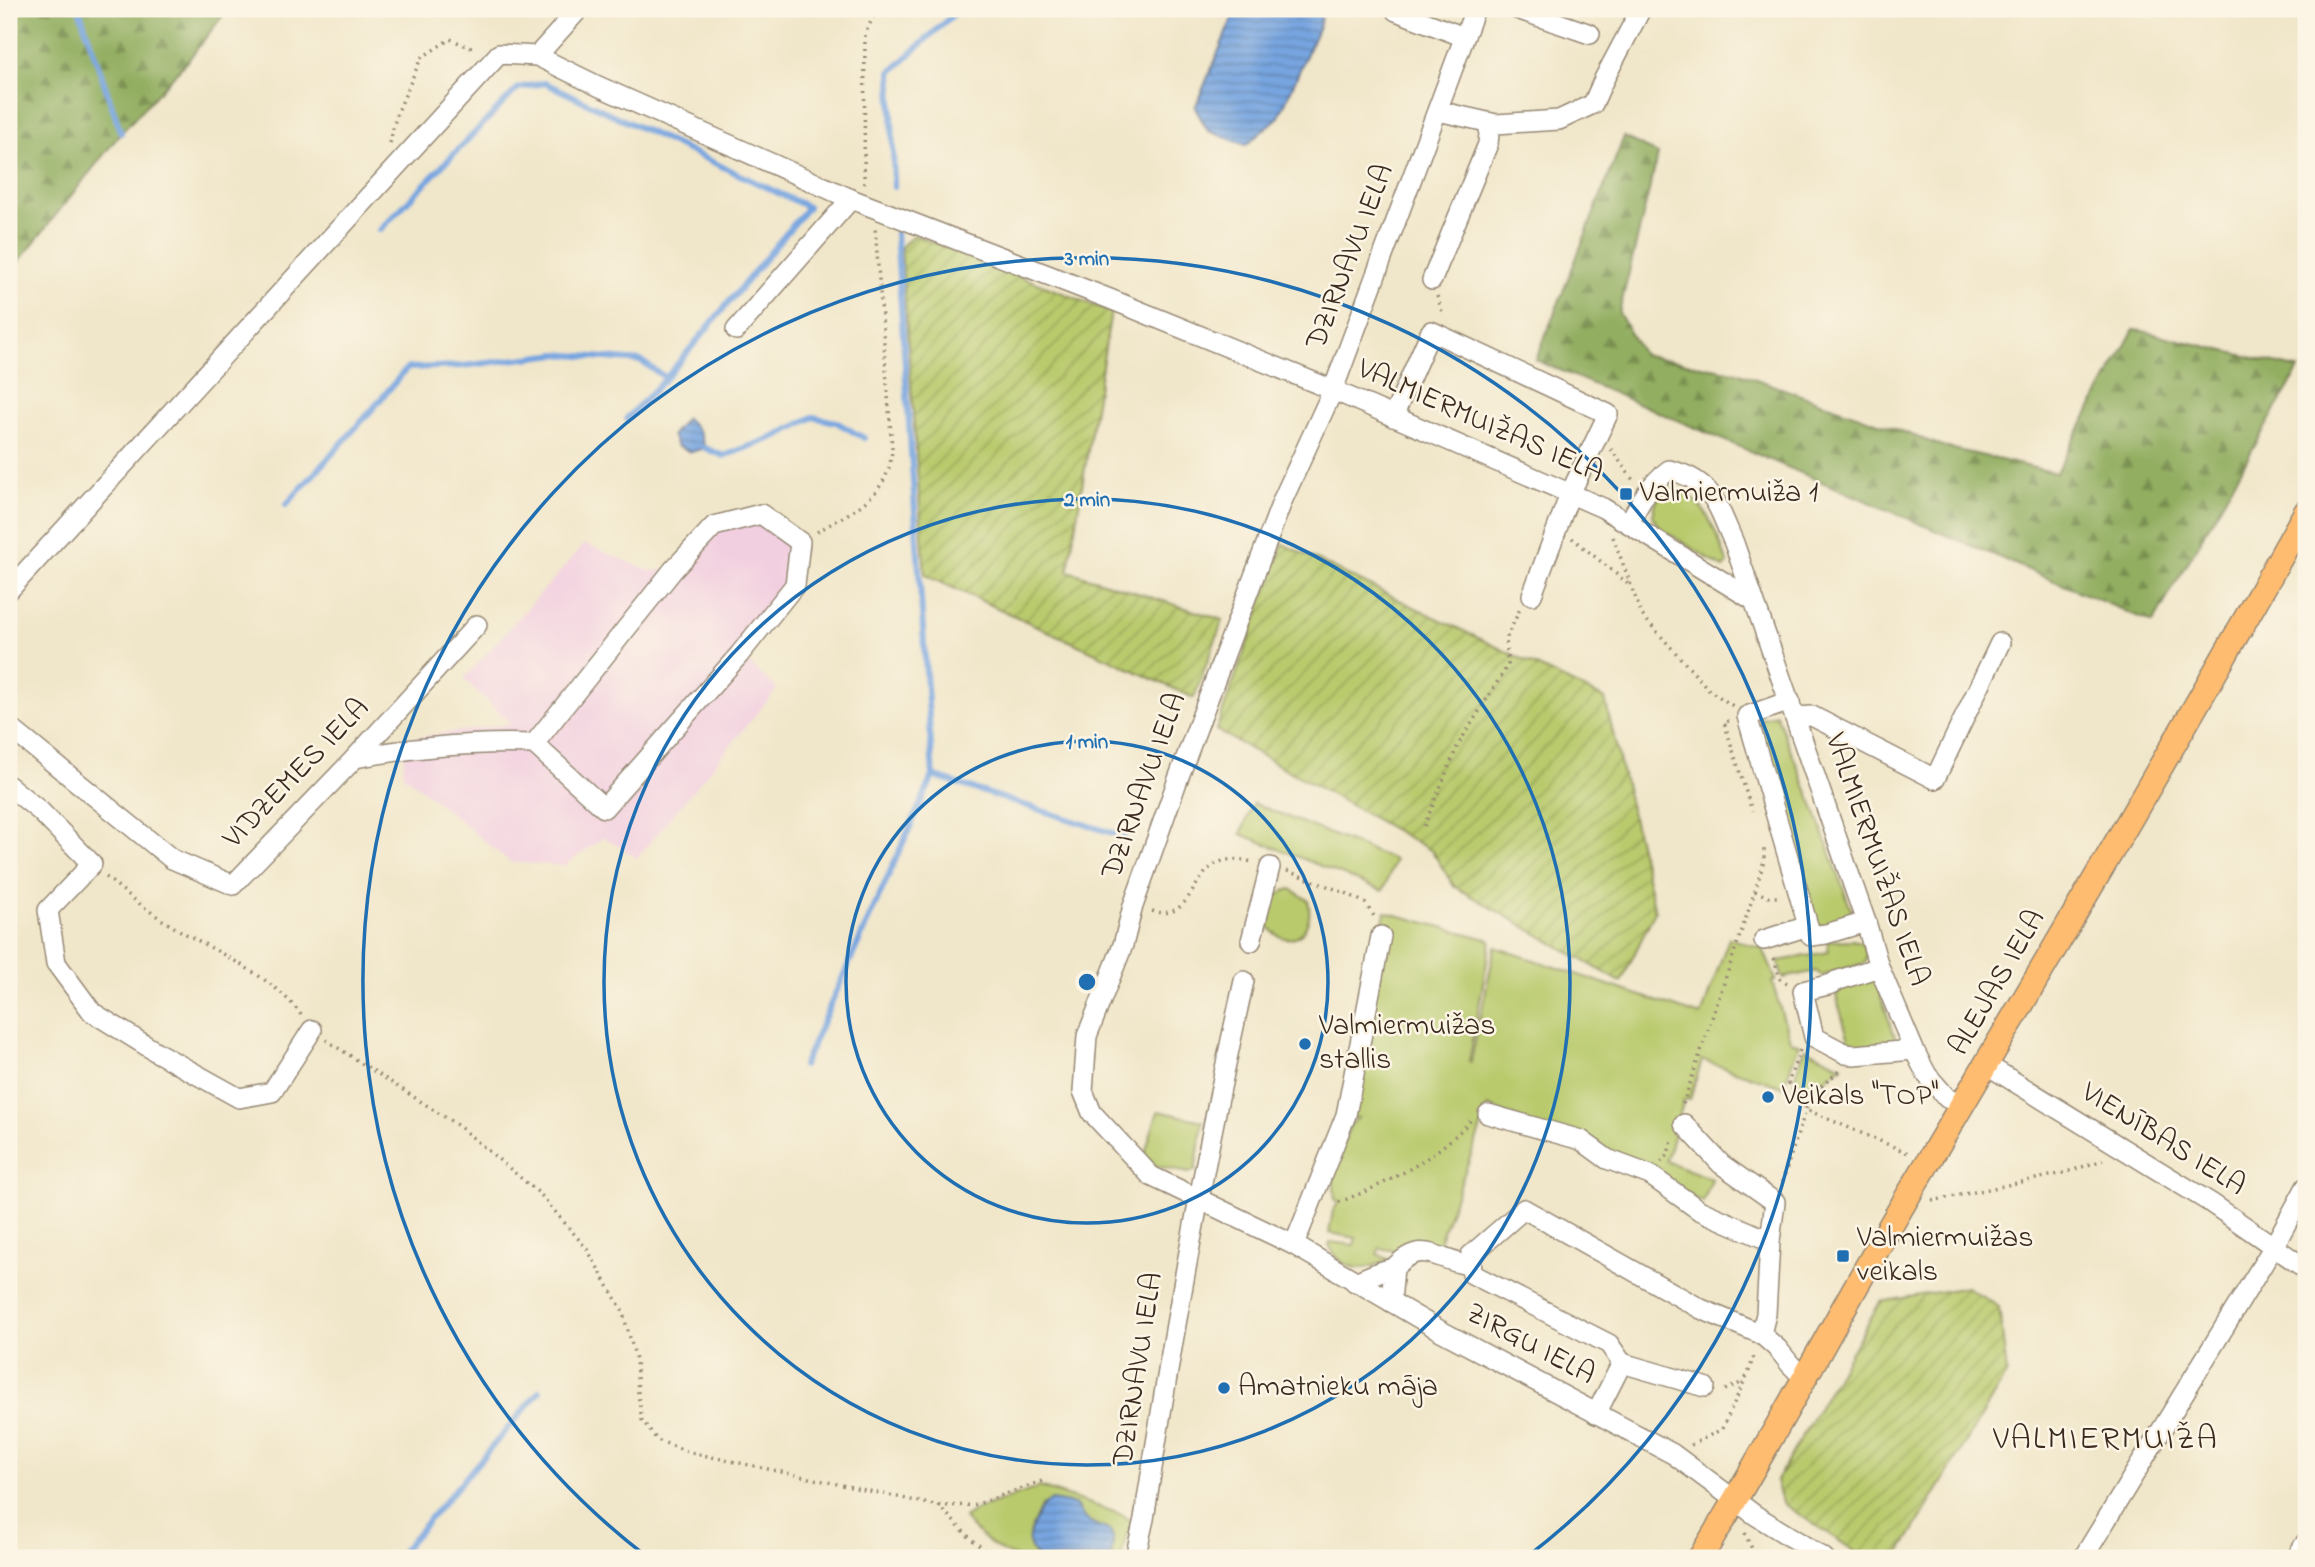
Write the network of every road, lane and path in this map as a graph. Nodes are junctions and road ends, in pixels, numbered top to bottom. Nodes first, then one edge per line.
1 (579, 9) edge
2 (877, 9) edge
3 (1517, 9) edge
4 (1641, 9) edge
5 (1396, 11) dead end
6 (1474, 11) edge
7 (1590, 34) dead end
8 (1464, 37) junction
9 (537, 56) junction
10 (489, 66) junction
11 (1438, 111) junction
12 (1490, 123) junction
13 (390, 143) dead end
14 (863, 203) junction
15 (1432, 281) joint
16 (736, 330) dead end
17 (1450, 340) junction
18 (1333, 390) junction
19 (1393, 417) junction
20 (1599, 432) junction
21 (1570, 494) junction
22 (1644, 496) junction
23 (1603, 508) junction
24 (2306, 512) edge
25 (1629, 523) junction
26 (1557, 528) junction
27 (800, 542) junction
28 (1632, 588) junction
29 (9, 590) edge
30 (1532, 595) joint
31 (1753, 600) junction
32 (477, 625) dead end
33 (2000, 643) dead end
34 (1792, 709) junction
35 (1747, 716) junction
36 (9, 727) edge
37 (534, 744) junction
38 (355, 758) junction
39 (9, 786) edge
40 (1753, 814) dead end
41 (1424, 826) dead end
42 (1760, 838) dead end
43 (92, 864) junction
44 (1270, 867) dead end
45 (1755, 891) junction
46 (1799, 896) junction
47 (1866, 922) junction
48 (1808, 926) junction
49 (1381, 936) dead end
50 (1766, 939) joint
51 (1251, 941) dead end
52 (1879, 967) junction
53 (1244, 981) dead end
54 (1803, 991) junction
55 (312, 1030) junction
56 (1814, 1037) junction
57 (1914, 1050) junction
58 (1846, 1054) junction
59 (1987, 1065) junction
60 (1961, 1105) junction
61 (1807, 1110) junction
62 (1488, 1114) joint
63 (1679, 1123) junction
64 (2127, 1152) junction
65 (1911, 1154) dead end
66 (1650, 1175) junction
67 (2306, 1187) edge
68 (1199, 1201) junction
69 (1932, 1201) dead end
70 (1339, 1202) dead end
71 (1775, 1202) junction
72 (1770, 1241) junction
73 (1294, 1245) junction
74 (2274, 1246) junction
75 (1471, 1265) junction
76 (1394, 1268) junction
77 (2306, 1269) edge
78 (1355, 1282) junction
79 (1391, 1302) junction
80 (1760, 1334) junction
81 (1622, 1363) junction
82 (1804, 1378) junction
83 (1705, 1387) dead end
84 (1596, 1414) junction
85 (1673, 1454) junction
86 (1045, 1480) dead end
87 (1736, 1501) junction
88 (939, 1506) junction
89 (1744, 1531) dead end
90 (2306, 1542) edge
91 (999, 1558) edge
92 (1135, 1558) edge
93 (1700, 1558) edge
94 (1755, 1558) edge
95 (1824, 1558) edge
96 (2083, 1558) edge
97 (2296, 1558) edge

1 - 9 street
2 - 14 path
3 - 7 street
4 - 12 street
5 - 8 street
6 - 8 street, DZIRNAVU IELA
8 - 11 street, DZIRNAVU IELA
9 - 10 street
9 - 14 street, VALMIERMUIŽAS IELA
10 - 13 path
10 - 29 street
11 - 12 street
11 - 18 street, DZIRNAVU IELA
12 - 15 street
14 - 16 street
14 - 18 street, VALMIERMUIŽAS IELA
14 - 27 path
15 - 17 path
17 - 19 street
17 - 20 street
18 - 19 street, VALMIERMUIŽAS IELA
18 - 68 street, DZIRNAVU IELA
19 - 21 street, VALMIERMUIŽAS IELA
20 - 21 street
20 - 22 path
21 - 23 street, VALMIERMUIŽAS IELA
21 - 26 street
22 - 25 street
22 - 31 street
23 - 25 street, VALMIERMUIŽAS IELA
23 - 28 path
24 - 59 main road, ALEJAS IELA
25 - 31 street, VALMIERMUIŽAS IELA
26 - 28 path
26 - 30 street
27 - 37 street
27 - 37 street
28 - 35 path
30 - 41 path
31 - 34 street, VALMIERMUIŽAS IELA
32 - 38 street, VIDZEMES IELA
33 - 34 street
34 - 35 street
34 - 47 street, VALMIERMUIŽAS IELA
35 - 40 path
35 - 46 street
36 - 38 street, VIDZEMES IELA
37 - 38 street
39 - 43 street
42 - 45 path
43 - 55 path
43 - 55 street
44 - 51 street
45 - 46 path
45 - 63 path
46 - 48 street
47 - 48 street
47 - 52 street, VALMIERMUIŽAS IELA
48 - 50 street
49 - 73 street
50 - 54 path
52 - 54 street
52 - 57 street, VALMIERMUIŽAS IELA
53 - 68 street
54 - 56 street
55 - 88 path
56 - 58 street
56 - 61 path
57 - 58 street
57 - 60 street, VALMIERMUIŽAS IELA
58 - 61 path
59 - 60 main road, ALEJAS IELA
59 - 64 street, VIENĪBAS IELA
60 - 82 main road, ALEJAS IELA
61 - 65 path
61 - 71 path
62 - 66 street
62 - 70 path
63 - 66 path
63 - 71 street
64 - 69 path
64 - 74 street, VIENĪBAS IELA
66 - 72 street
67 - 74 street
68 - 73 street, ZIRGU IELA
68 - 92 street, DZIRNAVU IELA
71 - 72 street
72 - 80 street
73 - 78 street, ZIRGU IELA
74 - 77 street, VIENĪBAS IELA
74 - 96 street
75 - 76 street
75 - 80 street
75 - 81 street
76 - 78 street
76 - 79 street
78 - 79 street, ZIRGU IELA
79 - 84 street, ZIRGU IELA
80 - 82 street
80 - 85 path
81 - 83 street
81 - 84 street
82 - 87 main road, ALEJAS IELA
84 - 85 street, ZIRGU IELA
85 - 87 street, ZIRGU IELA
86 - 88 path
87 - 93 main road, ALEJAS IELA
87 - 95 street, ZIRGU IELA
88 - 91 path
89 - 94 path
90 - 97 street

